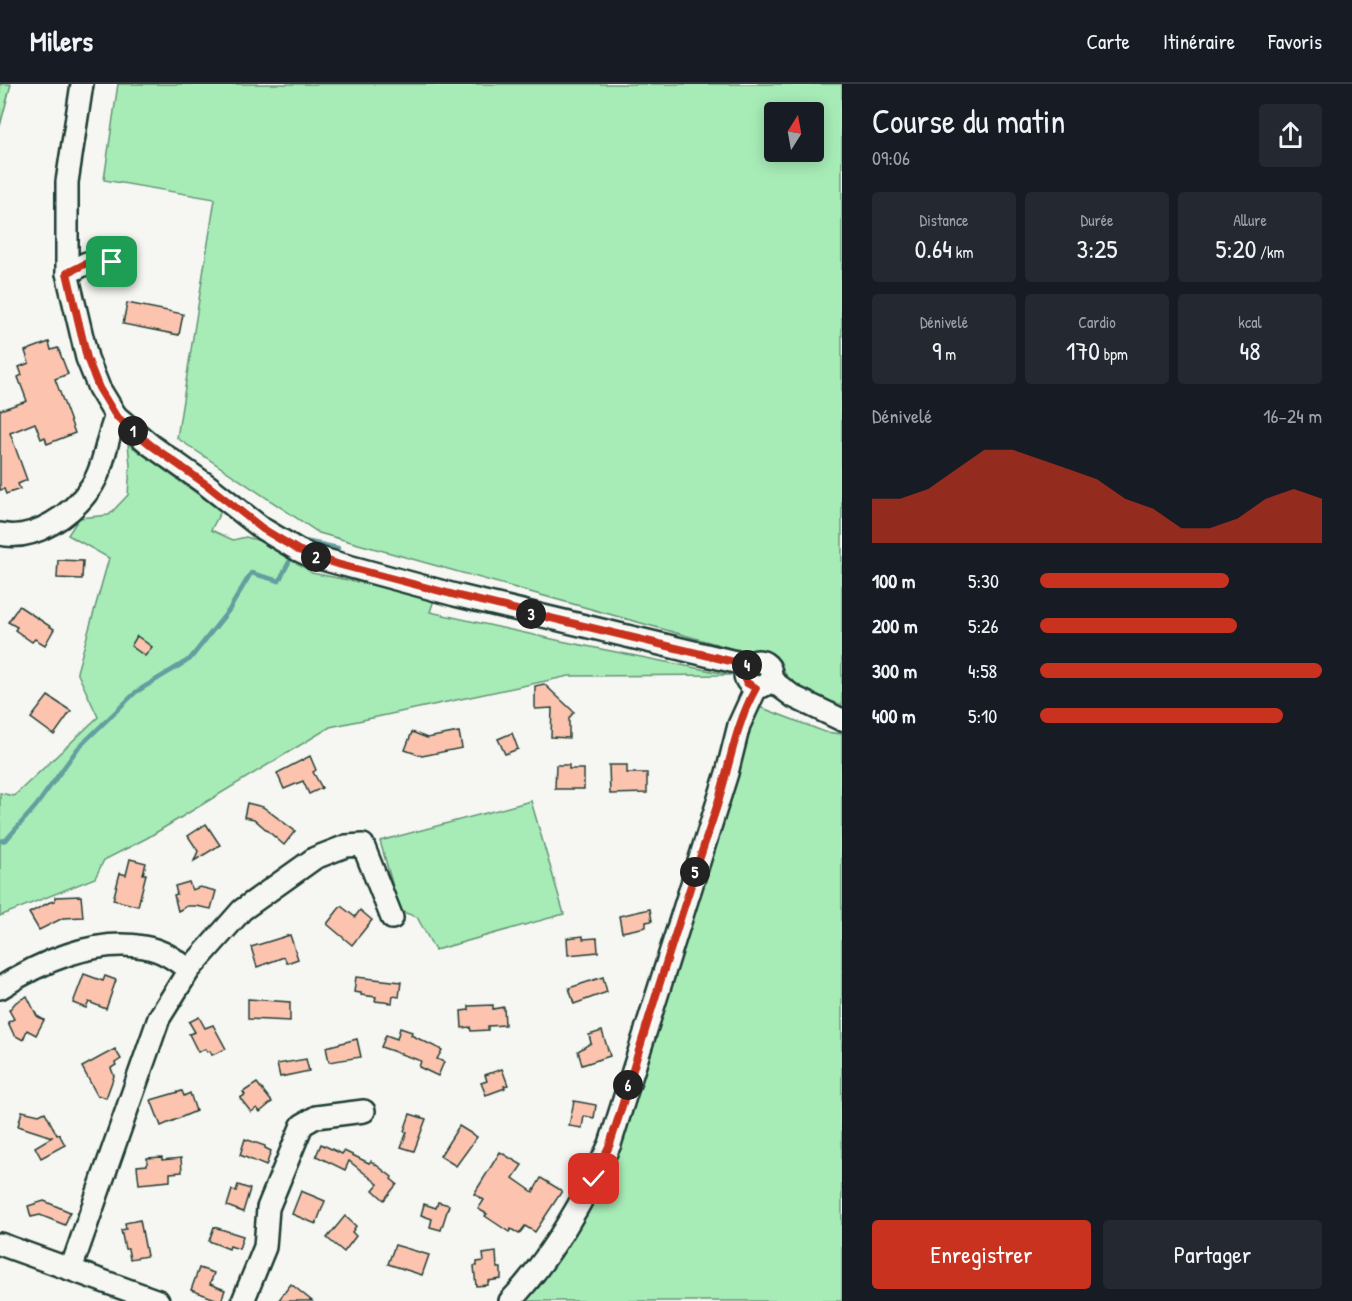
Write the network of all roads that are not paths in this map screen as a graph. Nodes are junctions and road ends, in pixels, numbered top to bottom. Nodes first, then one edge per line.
1 (82, 84) edge
2 (112, 262) dead end
3 (67, 273) junction
4 (116, 416) junction
5 (0, 534) edge
6 (763, 684) junction
7 (842, 720) edge
8 (392, 918) dead end
9 (189, 970) junction
10 (0, 988) edge
11 (364, 1111) dead end
12 (0, 1244) edge
13 (71, 1269) junction
14 (154, 1300) edge
15 (243, 1301) edge
16 (510, 1301) edge

1 - 3 street
2 - 3 street
3 - 4 street
4 - 5 street
4 - 6 street
6 - 7 street
6 - 16 street
8 - 9 street
9 - 10 street
9 - 13 street
11 - 15 street
12 - 13 street
13 - 14 street

